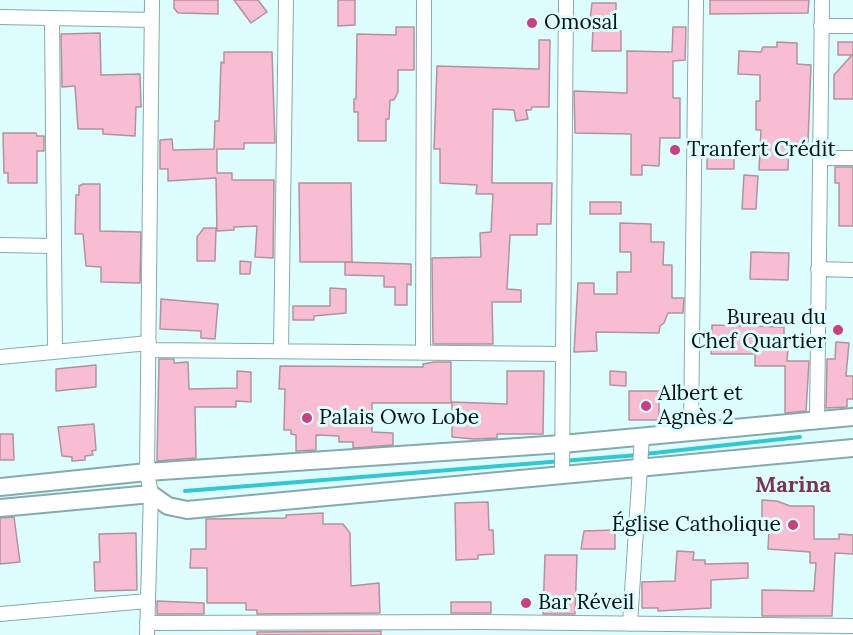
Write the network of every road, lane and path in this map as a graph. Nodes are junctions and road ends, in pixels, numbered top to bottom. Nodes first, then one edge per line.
1 (152, 0) edge
2 (286, 0) edge
3 (424, 0) edge
4 (566, 0) edge
5 (696, 0) edge
6 (822, 0) edge
7 (0, 17) edge
8 (52, 18) junction
9 (152, 20) junction
10 (821, 26) junction
11 (853, 26) edge
12 (820, 158) junction
13 (853, 158) edge
14 (0, 245) edge
15 (53, 246) junction
16 (818, 269) junction
17 (853, 270) edge
18 (149, 346) junction
19 (281, 351) junction
20 (55, 352) junction
21 (423, 353) junction
22 (563, 354) junction
23 (0, 357) edge
24 (853, 417) edge
25 (817, 420) junction
26 (691, 432) junction
27 (642, 436) junction
28 (562, 444) junction
29 (853, 448) edge
30 (641, 468) junction
31 (147, 472) junction
32 (562, 475) junction
33 (0, 487) edge
34 (151, 494) junction
35 (0, 508) edge
36 (147, 601) junction
37 (0, 614) edge
38 (630, 624) junction
39 (853, 626) edge
40 (481, 628) edge
41 (147, 629) edge
42 (534, 629) edge

1 - 9 street
2 - 19 street
3 - 21 street
4 - 22 street
5 - 26 street
6 - 10 street
7 - 8 street
8 - 9 street
8 - 15 street
9 - 18 street
10 - 11 street
10 - 12 street
12 - 13 street
12 - 16 street
14 - 15 street
15 - 20 street
16 - 17 street
16 - 25 street
18 - 19 street
18 - 20 street
18 - 31 street
19 - 21 street
20 - 23 street
21 - 22 street
22 - 28 street
24 - 25 street
25 - 26 street
26 - 27 street
27 - 28 street
27 - 30 street
28 - 31 street
28 - 32 street
29 - 30 street
30 - 32 street
30 - 38 street
31 - 33 street
31 - 34 street
32 - 34 street
34 - 35 street
34 - 36 street
36 - 37 street
36 - 41 street
38 - 39 street
38 - 42 street
40 - 41 street
40 - 42 street

